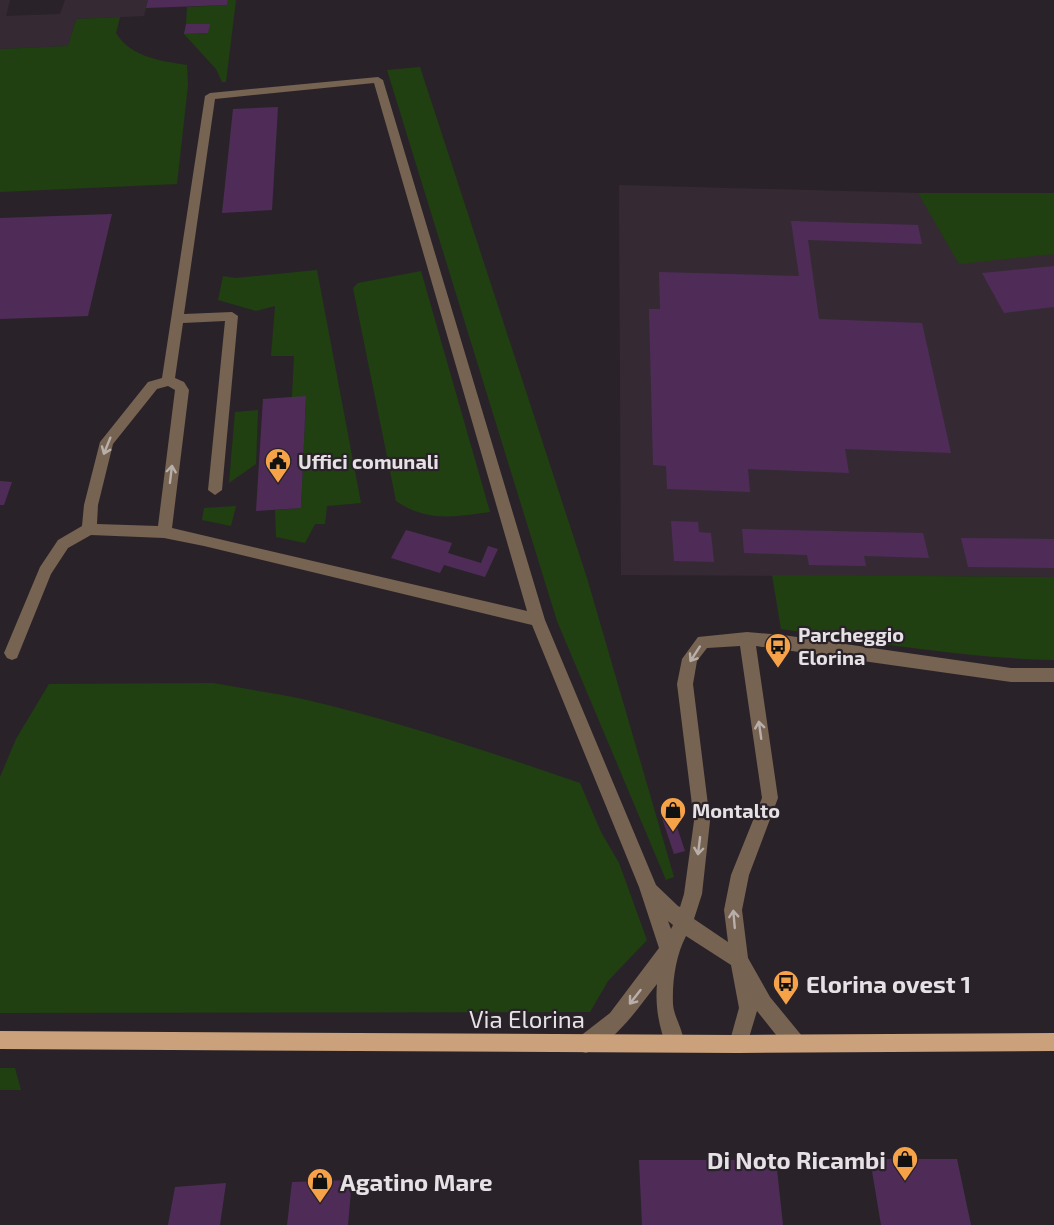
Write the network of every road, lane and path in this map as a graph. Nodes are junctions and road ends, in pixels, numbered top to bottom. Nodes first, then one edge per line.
1 (178, 319) junction
2 (168, 381) junction
3 (215, 490) dead end
4 (89, 529) junction
5 (164, 532) junction
6 (537, 620) junction
7 (747, 639) junction
8 (12, 653) dead end
9 (1054, 675) edge
10 (648, 887) junction
11 (683, 924) junction
12 (669, 950) junction
13 (739, 960) junction
14 (0, 1040) edge
15 (1054, 1042) edge
16 (675, 1043) junction
17 (795, 1043) junction
18 (586, 1044) junction
19 (738, 1044) junction

1 - 2 street
1 - 3 street
1 - 6 street
2 -> 4 street
5 -> 2 street
4 - 5 street
4 - 8 street
5 - 6 street
6 - 10 street
7 - 9 street
7 -> 11 street
13 -> 7 street
10 - 11 street
10 - 12 street
11 - 12 street
11 - 13 street
12 - 16 street
12 -> 18 street
13 - 17 street
13 - 19 street
14 - 18 main road, Via Elorina
15 - 17 main road, Via Elorina
16 - 18 main road, Via Elorina
16 - 19 main road, Via Elorina
17 - 19 main road, Via Elorina

